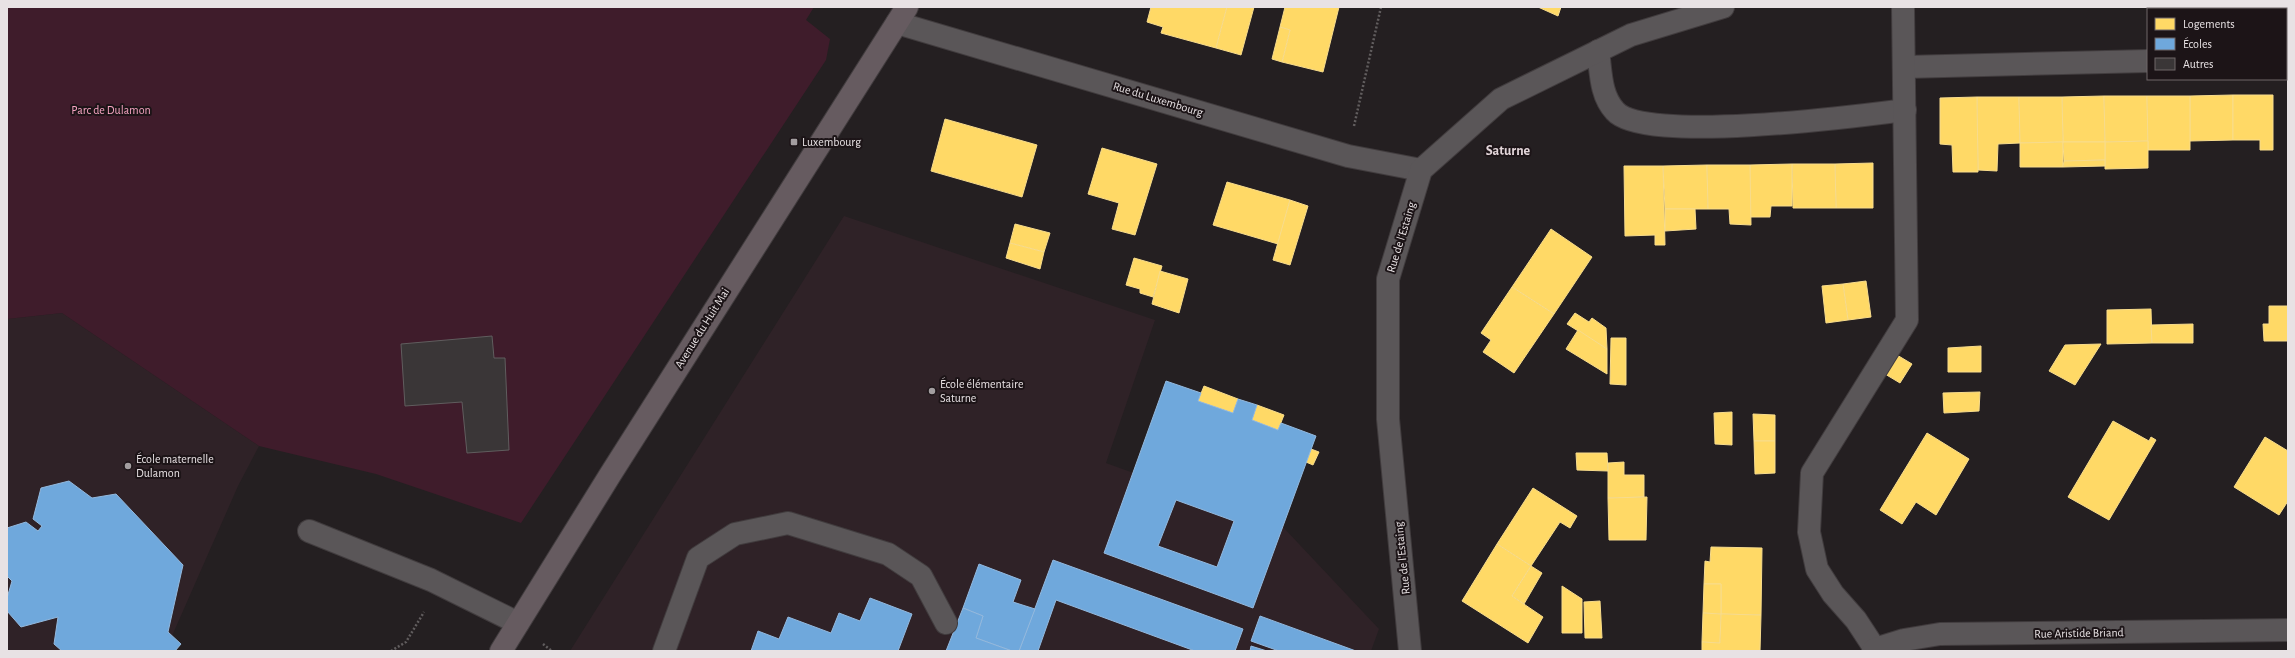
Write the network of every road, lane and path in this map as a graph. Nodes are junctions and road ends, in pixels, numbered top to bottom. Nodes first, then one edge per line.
1 (1381, 7) edge
2 (1723, 7) edge
3 (1904, 7) edge
4 (902, 15) edge
5 (1598, 51) junction
6 (2147, 61) edge
7 (1905, 67) junction
8 (1905, 110) junction
9 (1348, 156) junction
10 (1421, 170) junction
11 (309, 531) dead end
12 (440, 584) junction
13 (518, 623) junction
14 (946, 623) dead end
15 (2288, 630) edge
16 (1950, 643) edge
17 (1874, 650) edge
18 (391, 651) edge
19 (501, 651) edge
20 (664, 651) edge
21 (1410, 651) edge

1 - 9 path
2 - 5 street
3 - 7 street
4 - 9 street, Rue du Luxembourg
4 - 13 main road, Avenue du Huit Mai
5 - 8 street
5 - 10 street
6 - 7 street
7 - 8 street
8 - 17 street
9 - 10 street, Rue du Luxembourg
10 - 21 street, Rue de l'Estaing
11 - 12 street
12 - 13 street
12 - 18 path
13 - 19 main road, Avenue du Huit Mai
14 - 20 street
15 - 16 street, Rue Aristide Briand
16 - 17 street, Rue Aristide Briand

